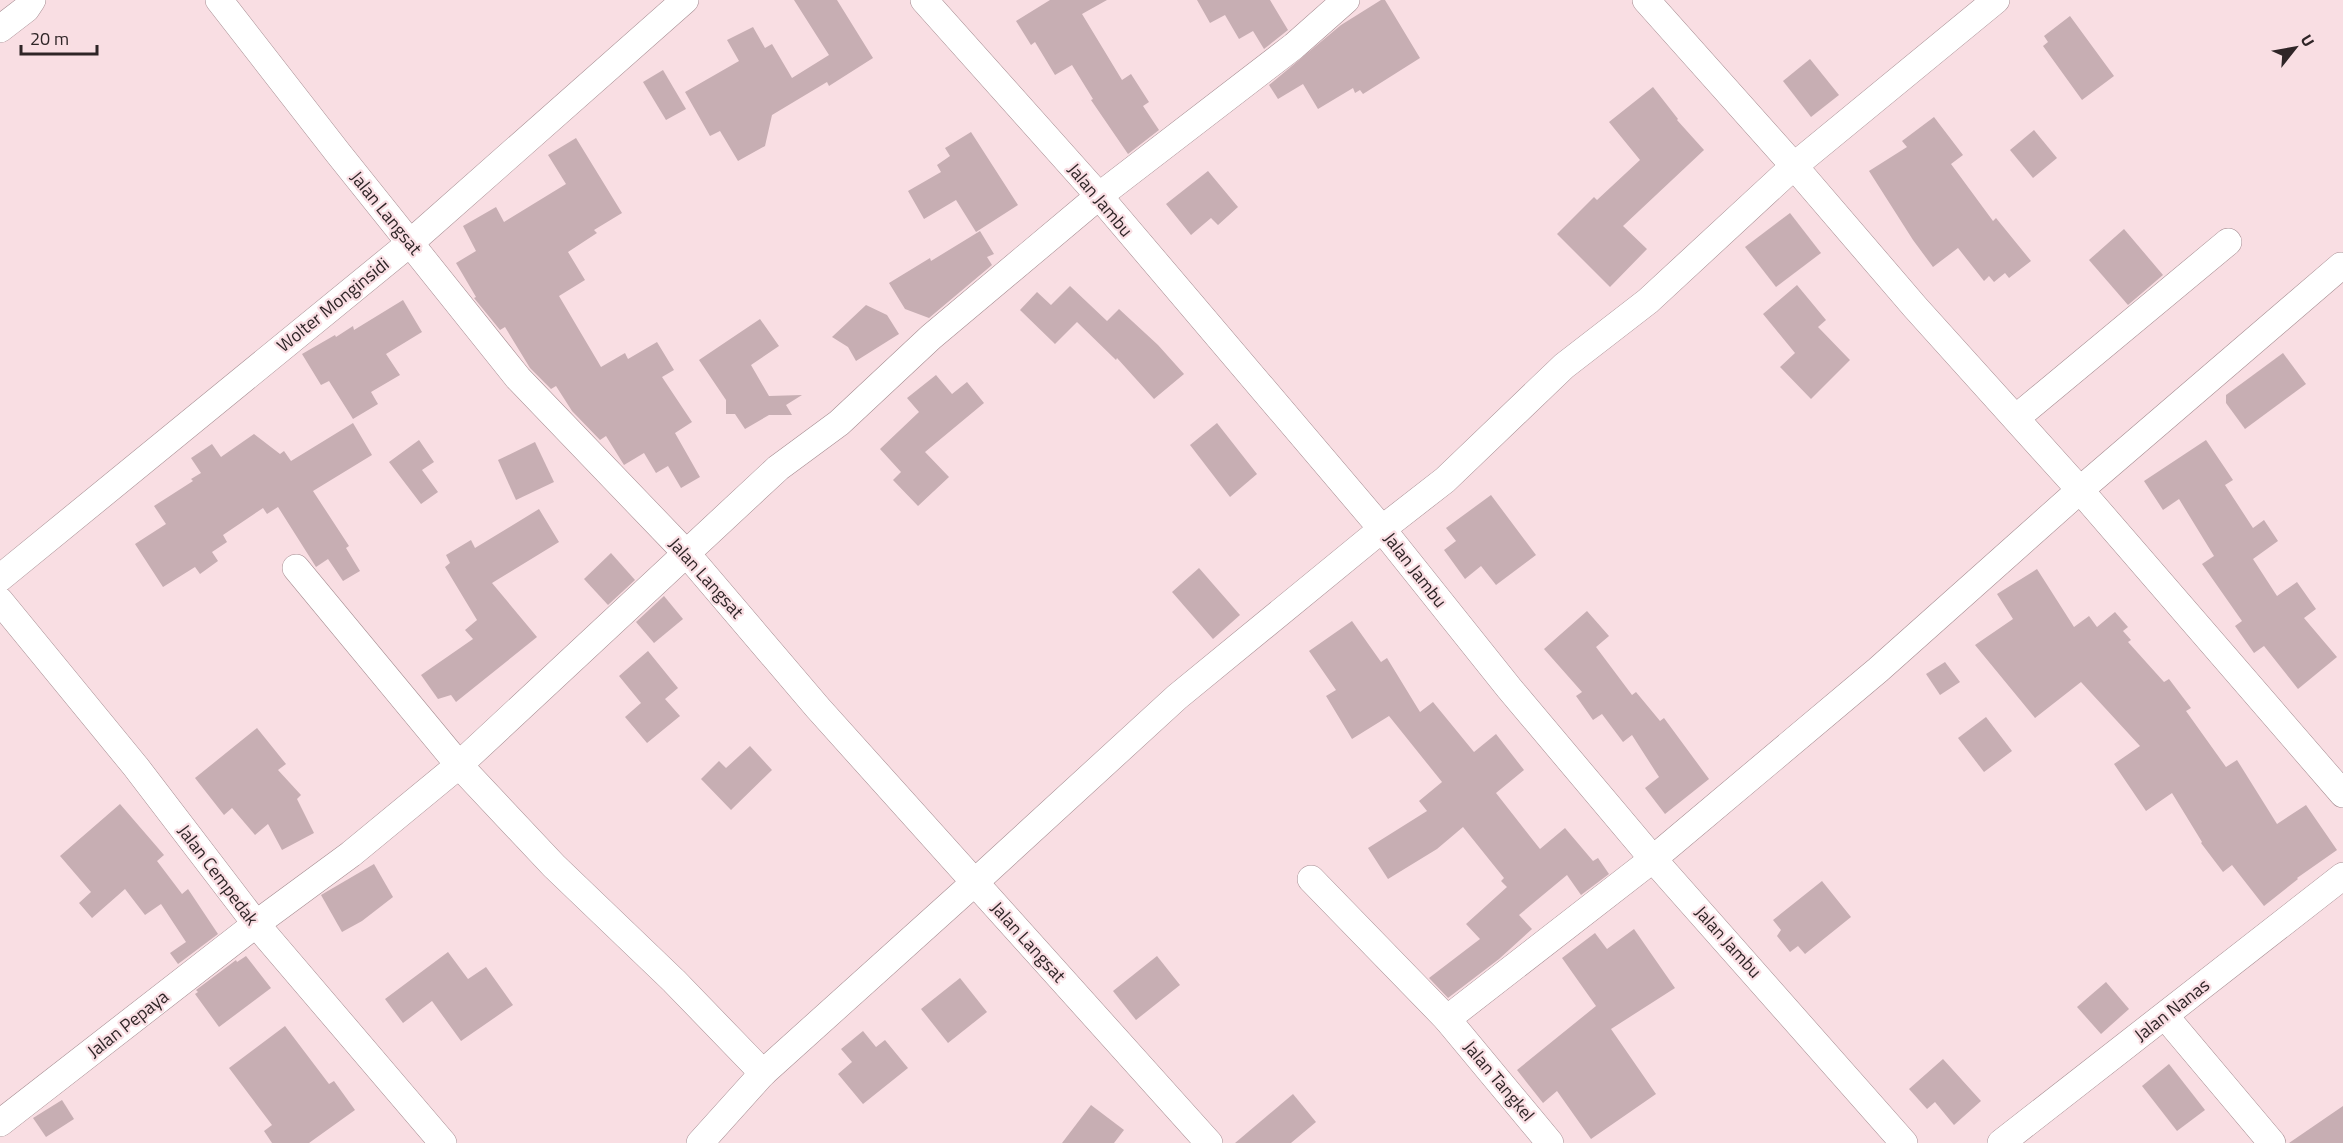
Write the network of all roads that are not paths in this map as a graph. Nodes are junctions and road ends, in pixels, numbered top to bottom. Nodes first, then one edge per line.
1 (32, 0) edge
2 (219, 0) edge
3 (685, 0) edge
4 (924, 0) edge
5 (1346, 0) edge
6 (1646, 0) edge
7 (1996, 0) edge
8 (0, 29) edge
9 (1794, 166) junction
10 (1099, 196) junction
11 (2228, 242) dead end
12 (410, 243) junction
13 (2341, 266) dead end
14 (2016, 418) junction
15 (2080, 490) junction
16 (1382, 529) junction
17 (686, 553) junction
18 (296, 568) dead end
19 (0, 578) edge
20 (0, 601) edge
21 (459, 765) junction
22 (2343, 794) edge
23 (1653, 858) junction
24 (2343, 876) edge
25 (1311, 879) dead end
26 (974, 883) junction
27 (256, 924) junction
28 (2165, 1016) junction
29 (1447, 1019) junction
30 (763, 1072) junction
31 (0, 1123) edge
32 (443, 1143) edge
33 (700, 1143) edge
34 (1209, 1143) edge
35 (1550, 1143) edge
36 (1904, 1143) edge
37 (2001, 1143) edge
38 (2272, 1143) edge

1 - 8 street
2 - 12 street, Jalan Langsat
3 - 12 street, Wolter Monginsidi
4 - 10 street, Jalan Jambu
5 - 10 street, Jalan Pepaya
6 - 9 street
7 - 9 street
9 - 14 street
9 - 16 street
10 - 16 street, Jalan Jambu
10 - 17 street, Jalan Pepaya
11 - 14 street
12 - 17 street, Jalan Langsat
12 - 19 street, Wolter Monginsidi
13 - 15 street
14 - 15 street
15 - 22 street
15 - 23 street
16 - 23 street, Jalan Jambu
16 - 26 street
17 - 21 street, Jalan Pepaya
17 - 26 street, Jalan Langsat
18 - 21 street
20 - 27 street, Jalan Cempedak
21 - 27 street, Jalan Pepaya
21 - 30 street
23 - 29 street
23 - 36 street, Jalan Jambu
24 - 28 street, Jalan Nanas
25 - 29 street, Jalan Tangkel
26 - 30 street
26 - 34 street, Jalan Langsat
27 - 31 street, Jalan Pepaya
27 - 32 street, Jalan Cempedak
28 - 37 street, Jalan Nanas
28 - 38 street
29 - 35 street, Jalan Tangkel
30 - 33 street

